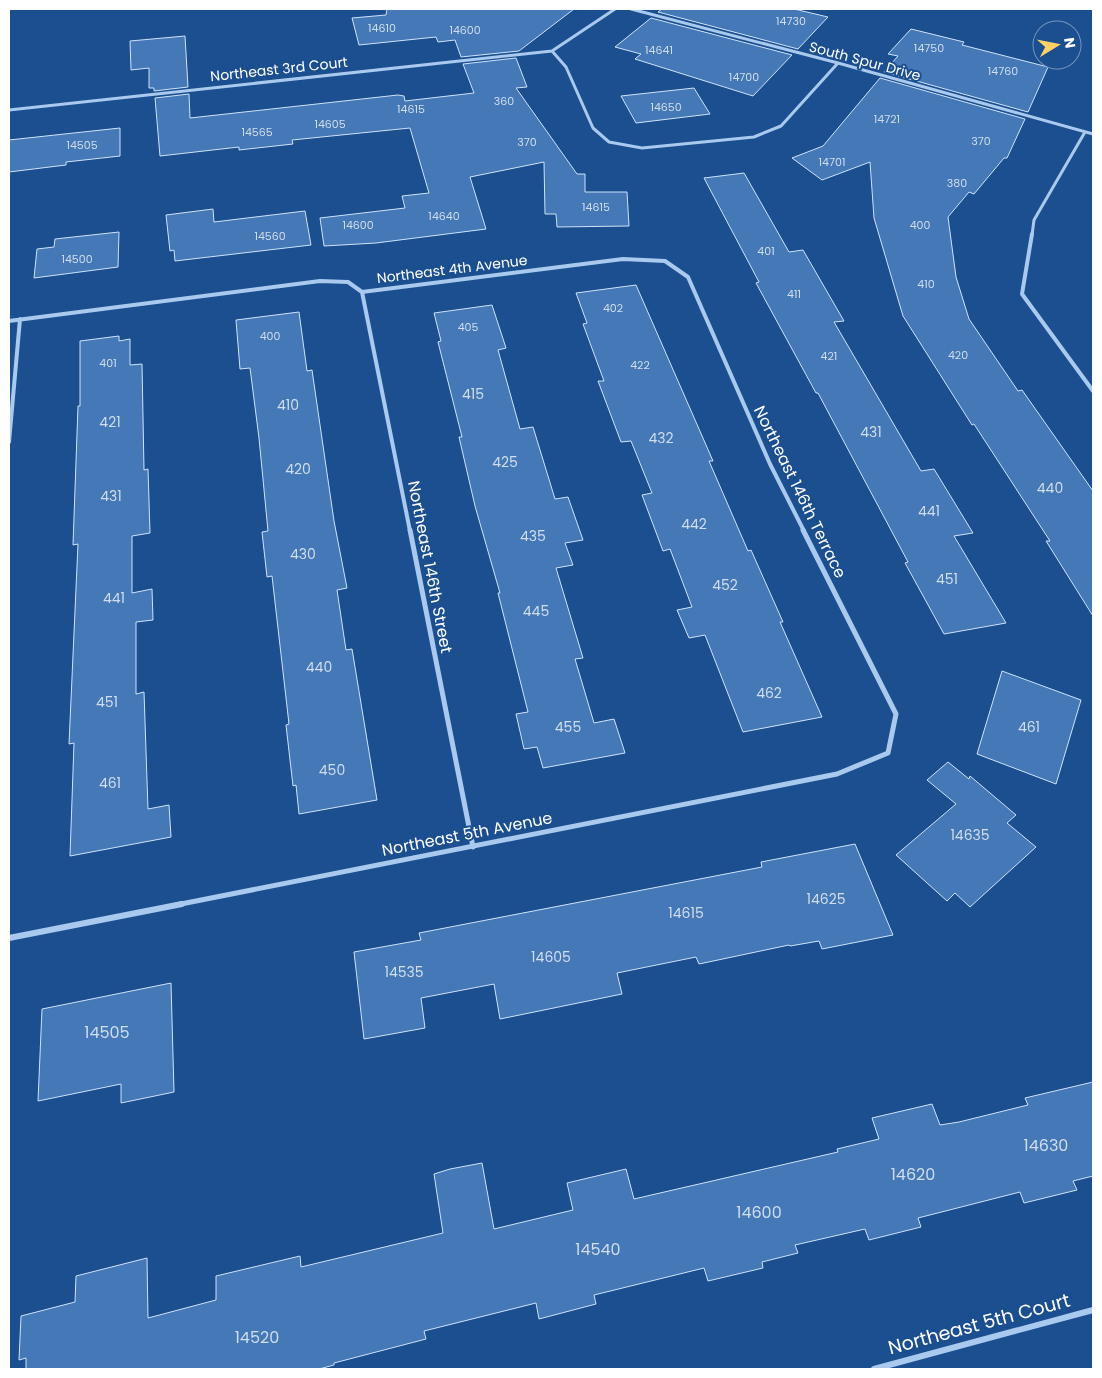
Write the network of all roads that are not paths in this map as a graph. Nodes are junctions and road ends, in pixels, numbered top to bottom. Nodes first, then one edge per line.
1 (615, 9) edge
2 (631, 9) edge
3 (552, 51) junction
4 (838, 63) junction
5 (9, 110) edge
6 (1085, 132) junction
7 (1093, 134) edge
8 (688, 277) joint
9 (362, 292) junction
10 (20, 319) junction
11 (9, 321) edge
12 (1093, 392) edge
13 (9, 442) edge
14 (896, 714) joint
15 (473, 847) junction
16 (9, 938) edge
17 (1093, 1310) edge
18 (874, 1369) edge

1 - 3 street
2 - 4 street, South Spur Drive
3 - 4 street
3 - 5 street, Northeast 3rd Court
4 - 6 street, South Spur Drive
6 - 7 street, South Spur Drive
6 - 12 street
8 - 9 street, Northeast 4th Avenue
8 - 14 street, Northeast 146th Terrace
9 - 10 street, Northeast 4th Avenue
9 - 15 street, Northeast 146th Street
10 - 11 street, Northeast 4th Avenue
10 - 13 street
14 - 15 street, Northeast 5th Avenue
15 - 16 street, Northeast 5th Avenue
17 - 18 street, Northeast 5th Court

